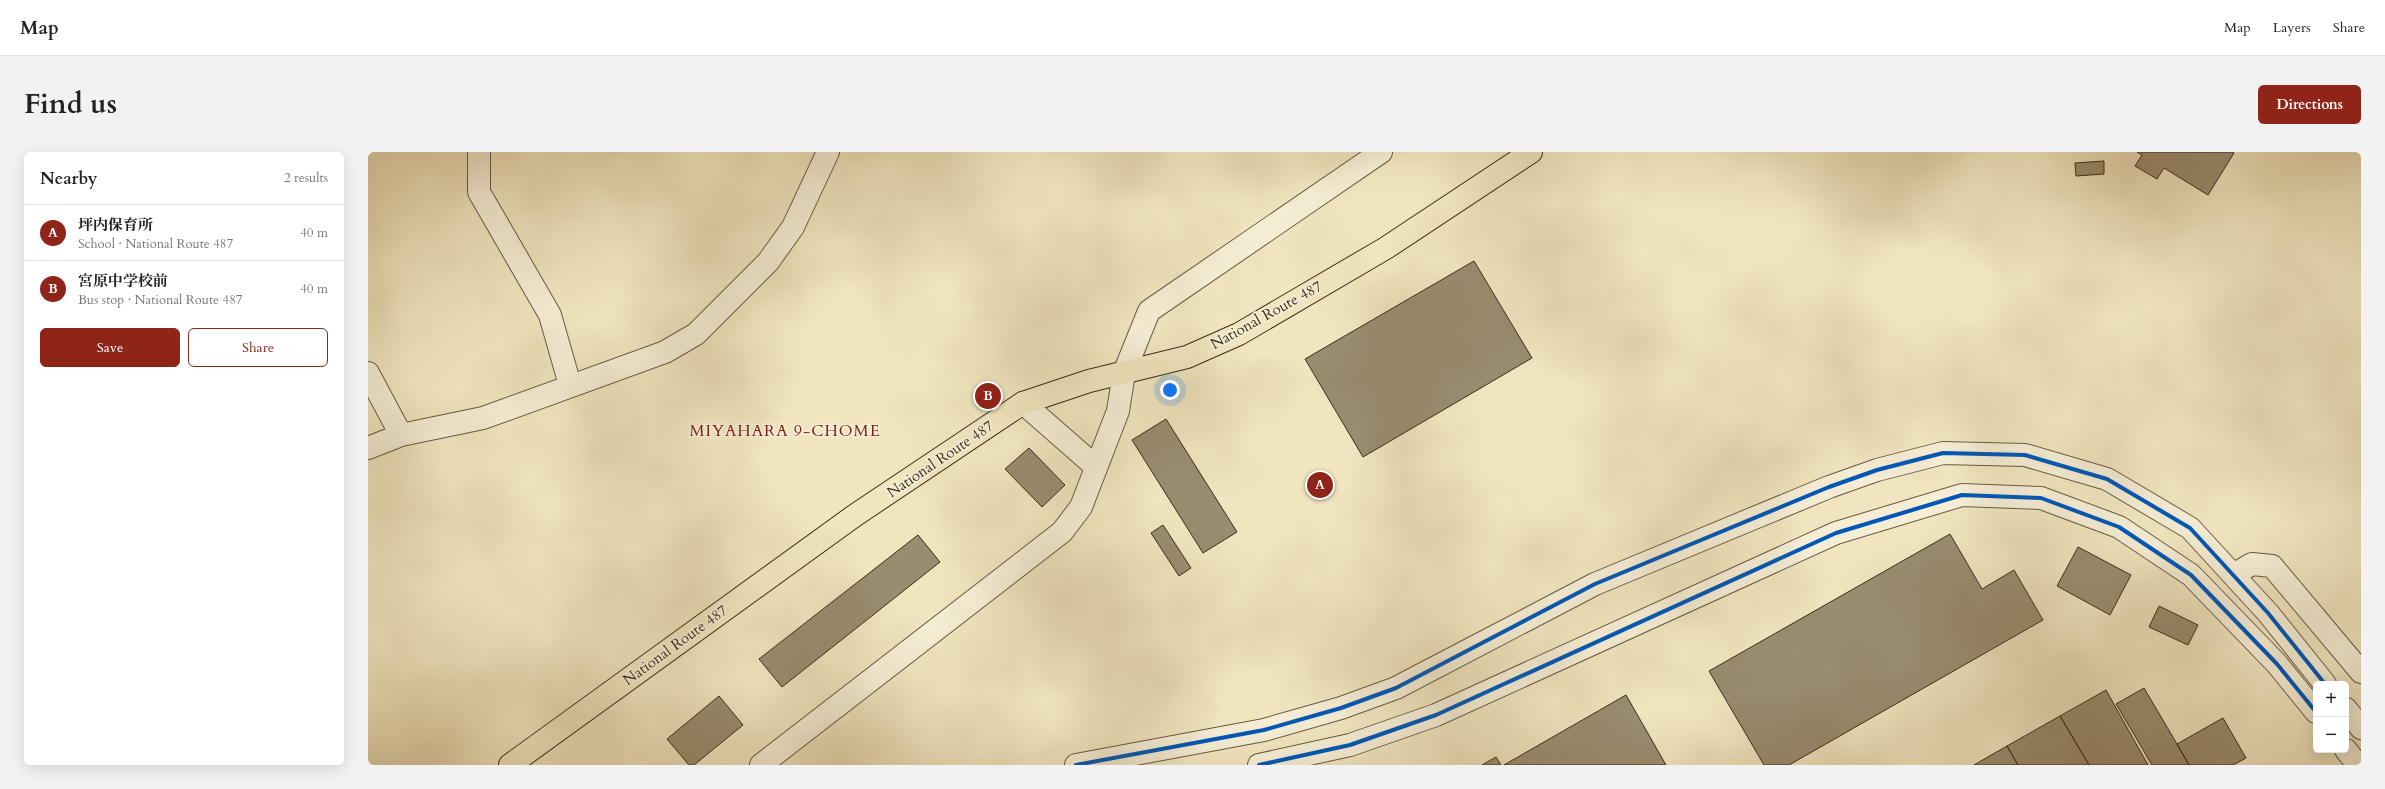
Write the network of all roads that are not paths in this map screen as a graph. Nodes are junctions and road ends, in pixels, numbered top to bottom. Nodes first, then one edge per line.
1 (480, 152) edge
2 (828, 152) edge
3 (1381, 152) edge
4 (1531, 152) edge
5 (368, 373) edge
6 (1124, 373) junction
7 (570, 386) junction
8 (1023, 403) junction
9 (401, 434) junction
10 (368, 448) edge
11 (1096, 466) junction
12 (2232, 575) junction
13 (2361, 672) edge
14 (2323, 681) edge
15 (2313, 708) edge
16 (2349, 713) edge
17 (2361, 728) edge
18 (2348, 753) edge
19 (510, 765) edge
20 (761, 765) edge
21 (1076, 765) edge
22 (1259, 765) edge
23 (2358, 765) edge

1 - 7 street
2 - 7 street
3 - 6 street
4 - 6 highway, National Route 487
5 - 9 street
6 - 8 highway, National Route 487
6 - 11 street
7 - 9 street
8 - 11 street
8 - 19 highway, National Route 487
9 - 10 street
11 - 20 street
12 - 13 street
12 - 14 street
12 - 21 street
15 - 22 street
16 - 17 street
18 - 23 street

